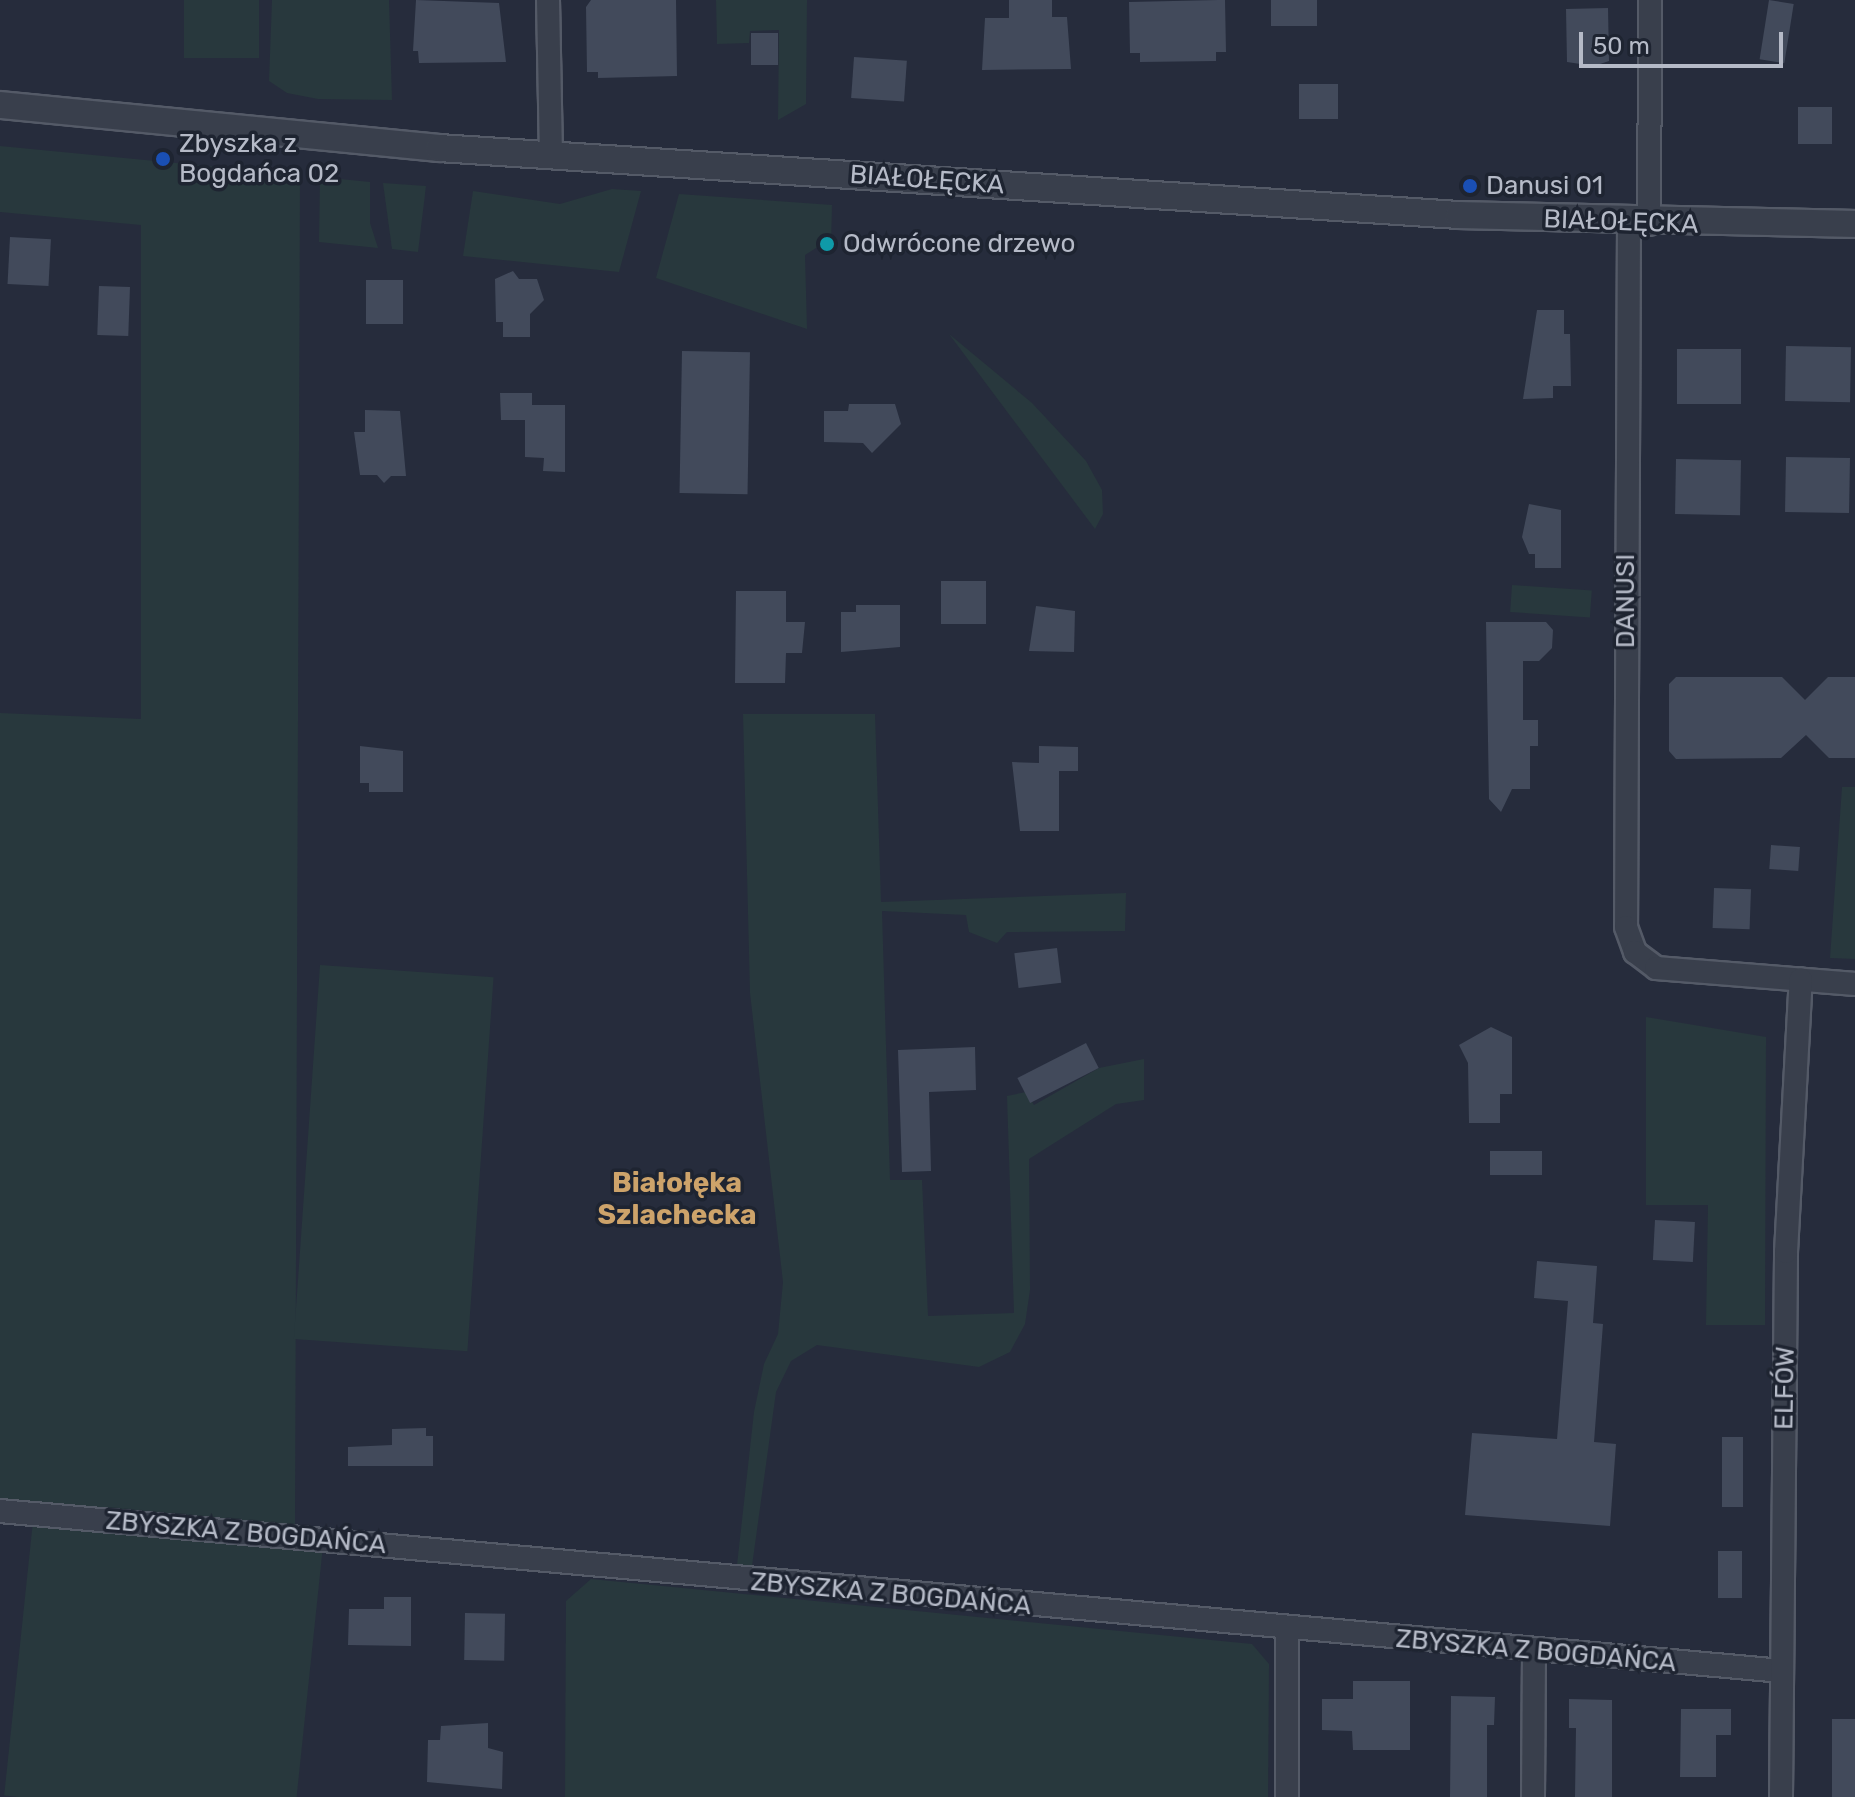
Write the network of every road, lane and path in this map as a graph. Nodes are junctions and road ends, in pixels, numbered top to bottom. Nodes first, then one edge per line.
1 (548, 0) edge
2 (1650, 0) edge
3 (0, 105) edge
4 (551, 155) junction
5 (1639, 224) junction
6 (1855, 224) edge
7 (1801, 979) junction
8 (1855, 984) edge
9 (0, 1511) edge
10 (1287, 1631) junction
11 (1534, 1650) junction
12 (1782, 1671) junction
13 (1287, 1797) edge
14 (1533, 1797) edge
15 (1781, 1797) edge

1 - 4 street
2 - 5 street, DANUSI
3 - 4 street, BIAŁOŁĘCKA
4 - 5 street, BIAŁOŁĘCKA
5 - 6 street, BIAŁOŁĘCKA
5 - 7 street, DANUSI
7 - 8 street
7 - 12 street, ELFÓW
9 - 10 street, ZBYSZKA Z BOGDAŃCA
10 - 11 street, ZBYSZKA Z BOGDAŃCA
10 - 13 street
11 - 12 street, ZBYSZKA Z BOGDAŃCA
11 - 14 street
12 - 15 street, ELFÓW

